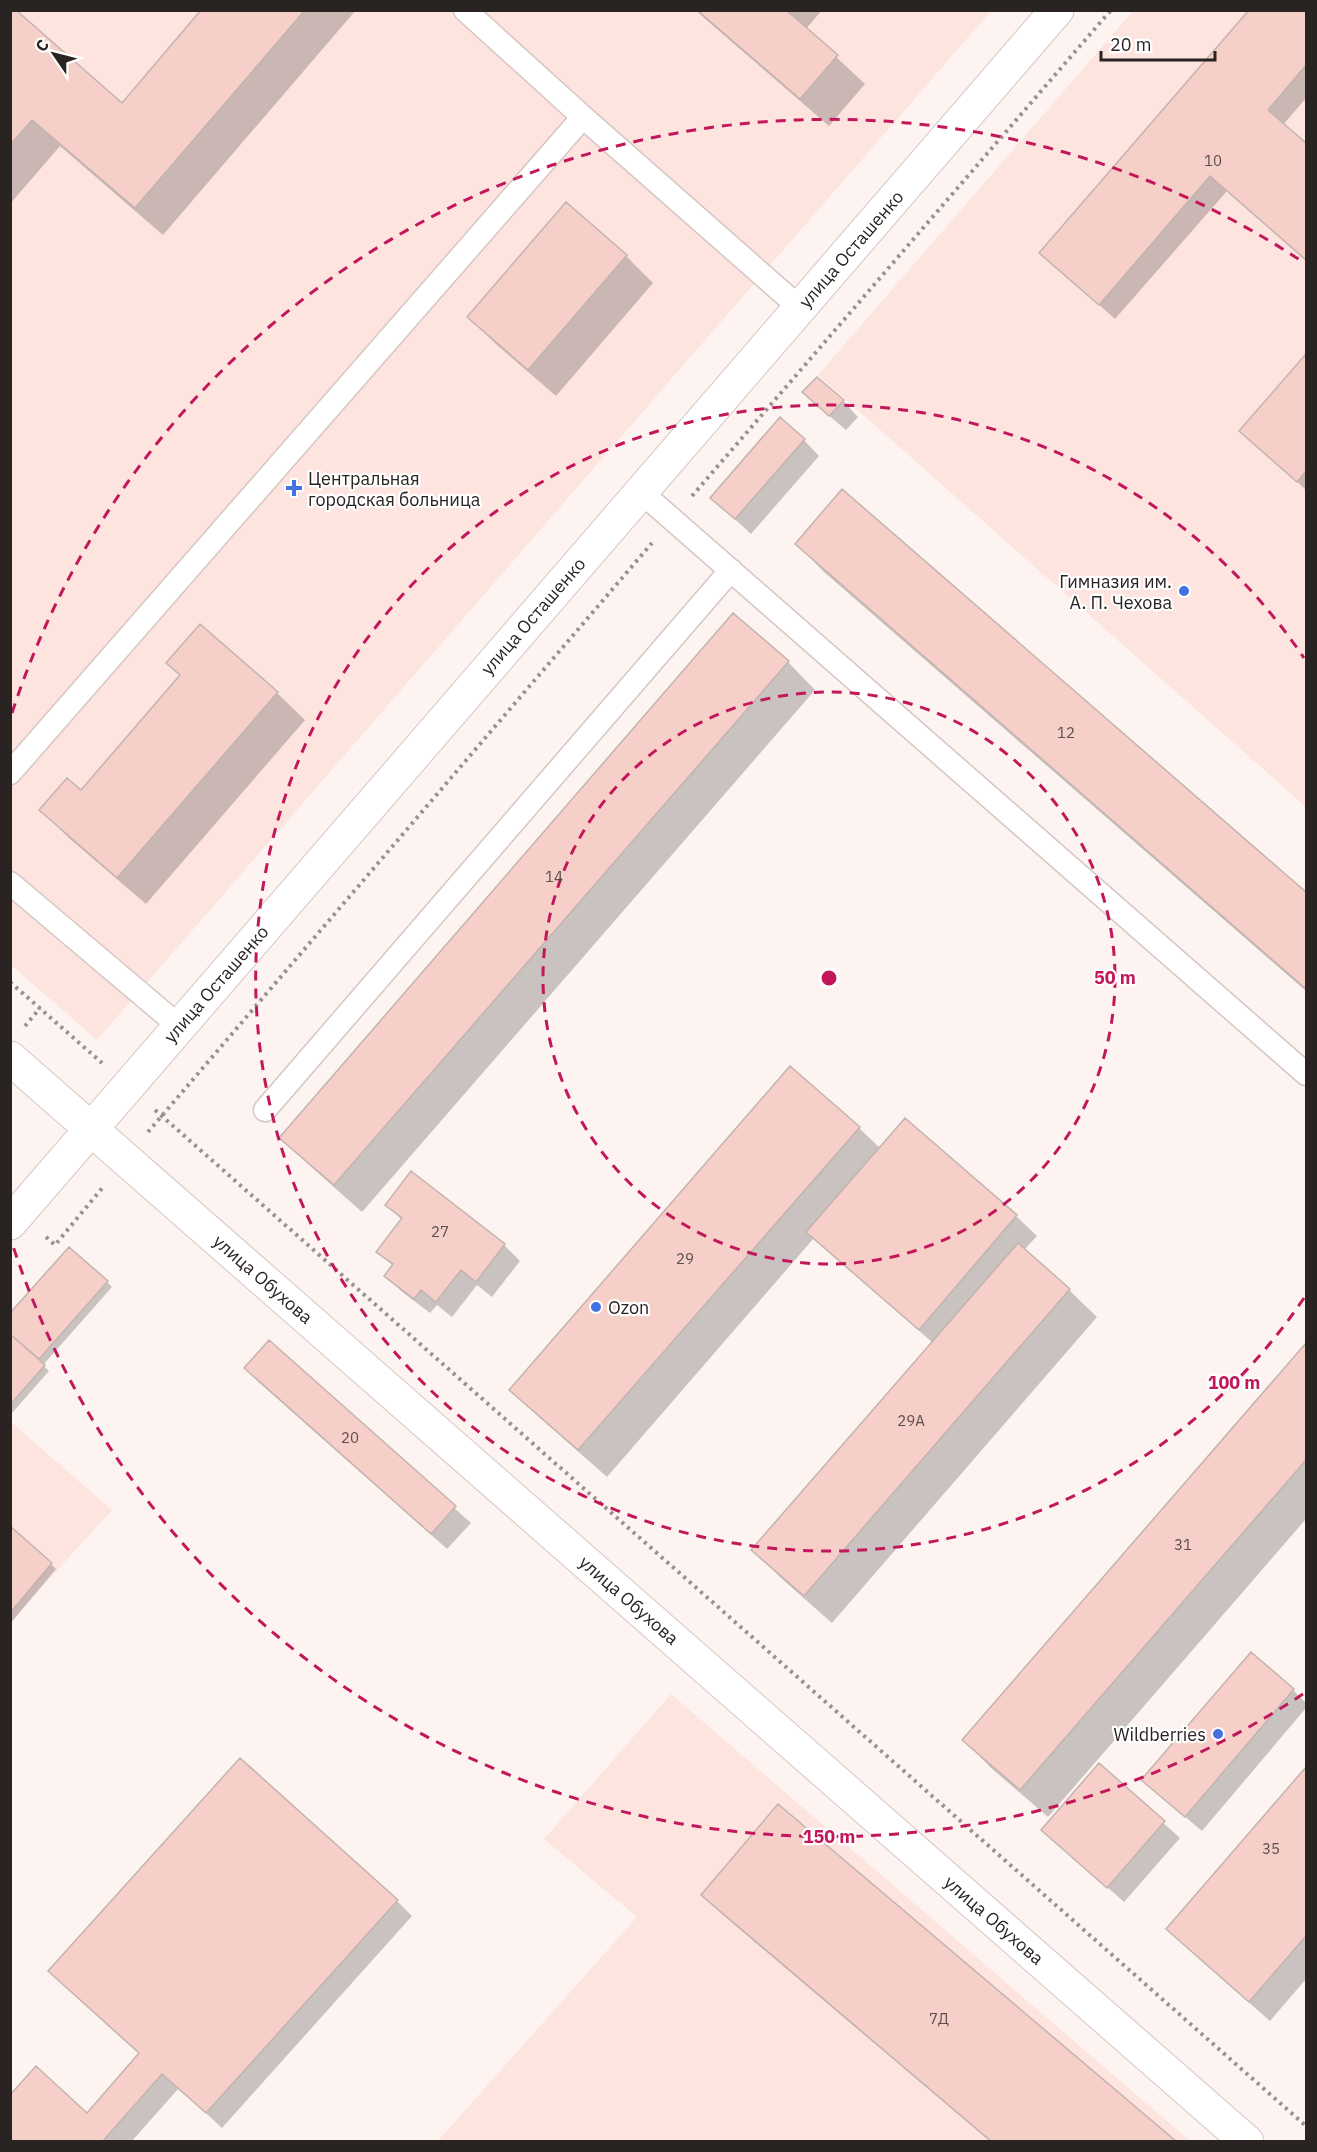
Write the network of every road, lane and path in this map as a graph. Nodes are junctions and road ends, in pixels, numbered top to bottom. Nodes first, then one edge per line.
1 (465, 10) edge
2 (1057, 10) edge
3 (1111, 10) edge
4 (583, 117) junction
5 (800, 308) junction
6 (641, 492) junction
7 (672, 519) junction
8 (731, 570) junction
9 (10, 773) edge
10 (10, 883) edge
11 (10, 982) edge
12 (179, 1026) junction
13 (10, 1058) edge
14 (1306, 1074) edge
15 (128, 1086) junction
16 (265, 1110) dead end
17 (162, 1116) junction
18 (92, 1128) junction
19 (126, 1159) junction
20 (102, 1188) dead end
21 (10, 1223) edge
22 (55, 1245) dead end
23 (1306, 2126) edge
24 (1247, 2142) edge

1 - 4 lane
2 - 5 main road, улица Осташенко
3 - 7 path
4 - 5 lane
4 - 9 lane
5 - 6 main road, улица Осташенко
6 - 7 lane
6 - 12 main road, улица Осташенко
7 - 8 lane
7 - 17 path
8 - 14 lane
8 - 16 lane
10 - 12 lane
11 - 15 path
12 - 15 main road, улица Осташенко
13 - 18 main road, улица Обухова
15 - 17 path
15 - 18 main road, улица Осташенко
17 - 19 path
17 - 23 path
18 - 19 main road, улица Обухова
18 - 21 main road, улица Осташенко
19 - 24 main road, улица Обухова
20 - 22 path

